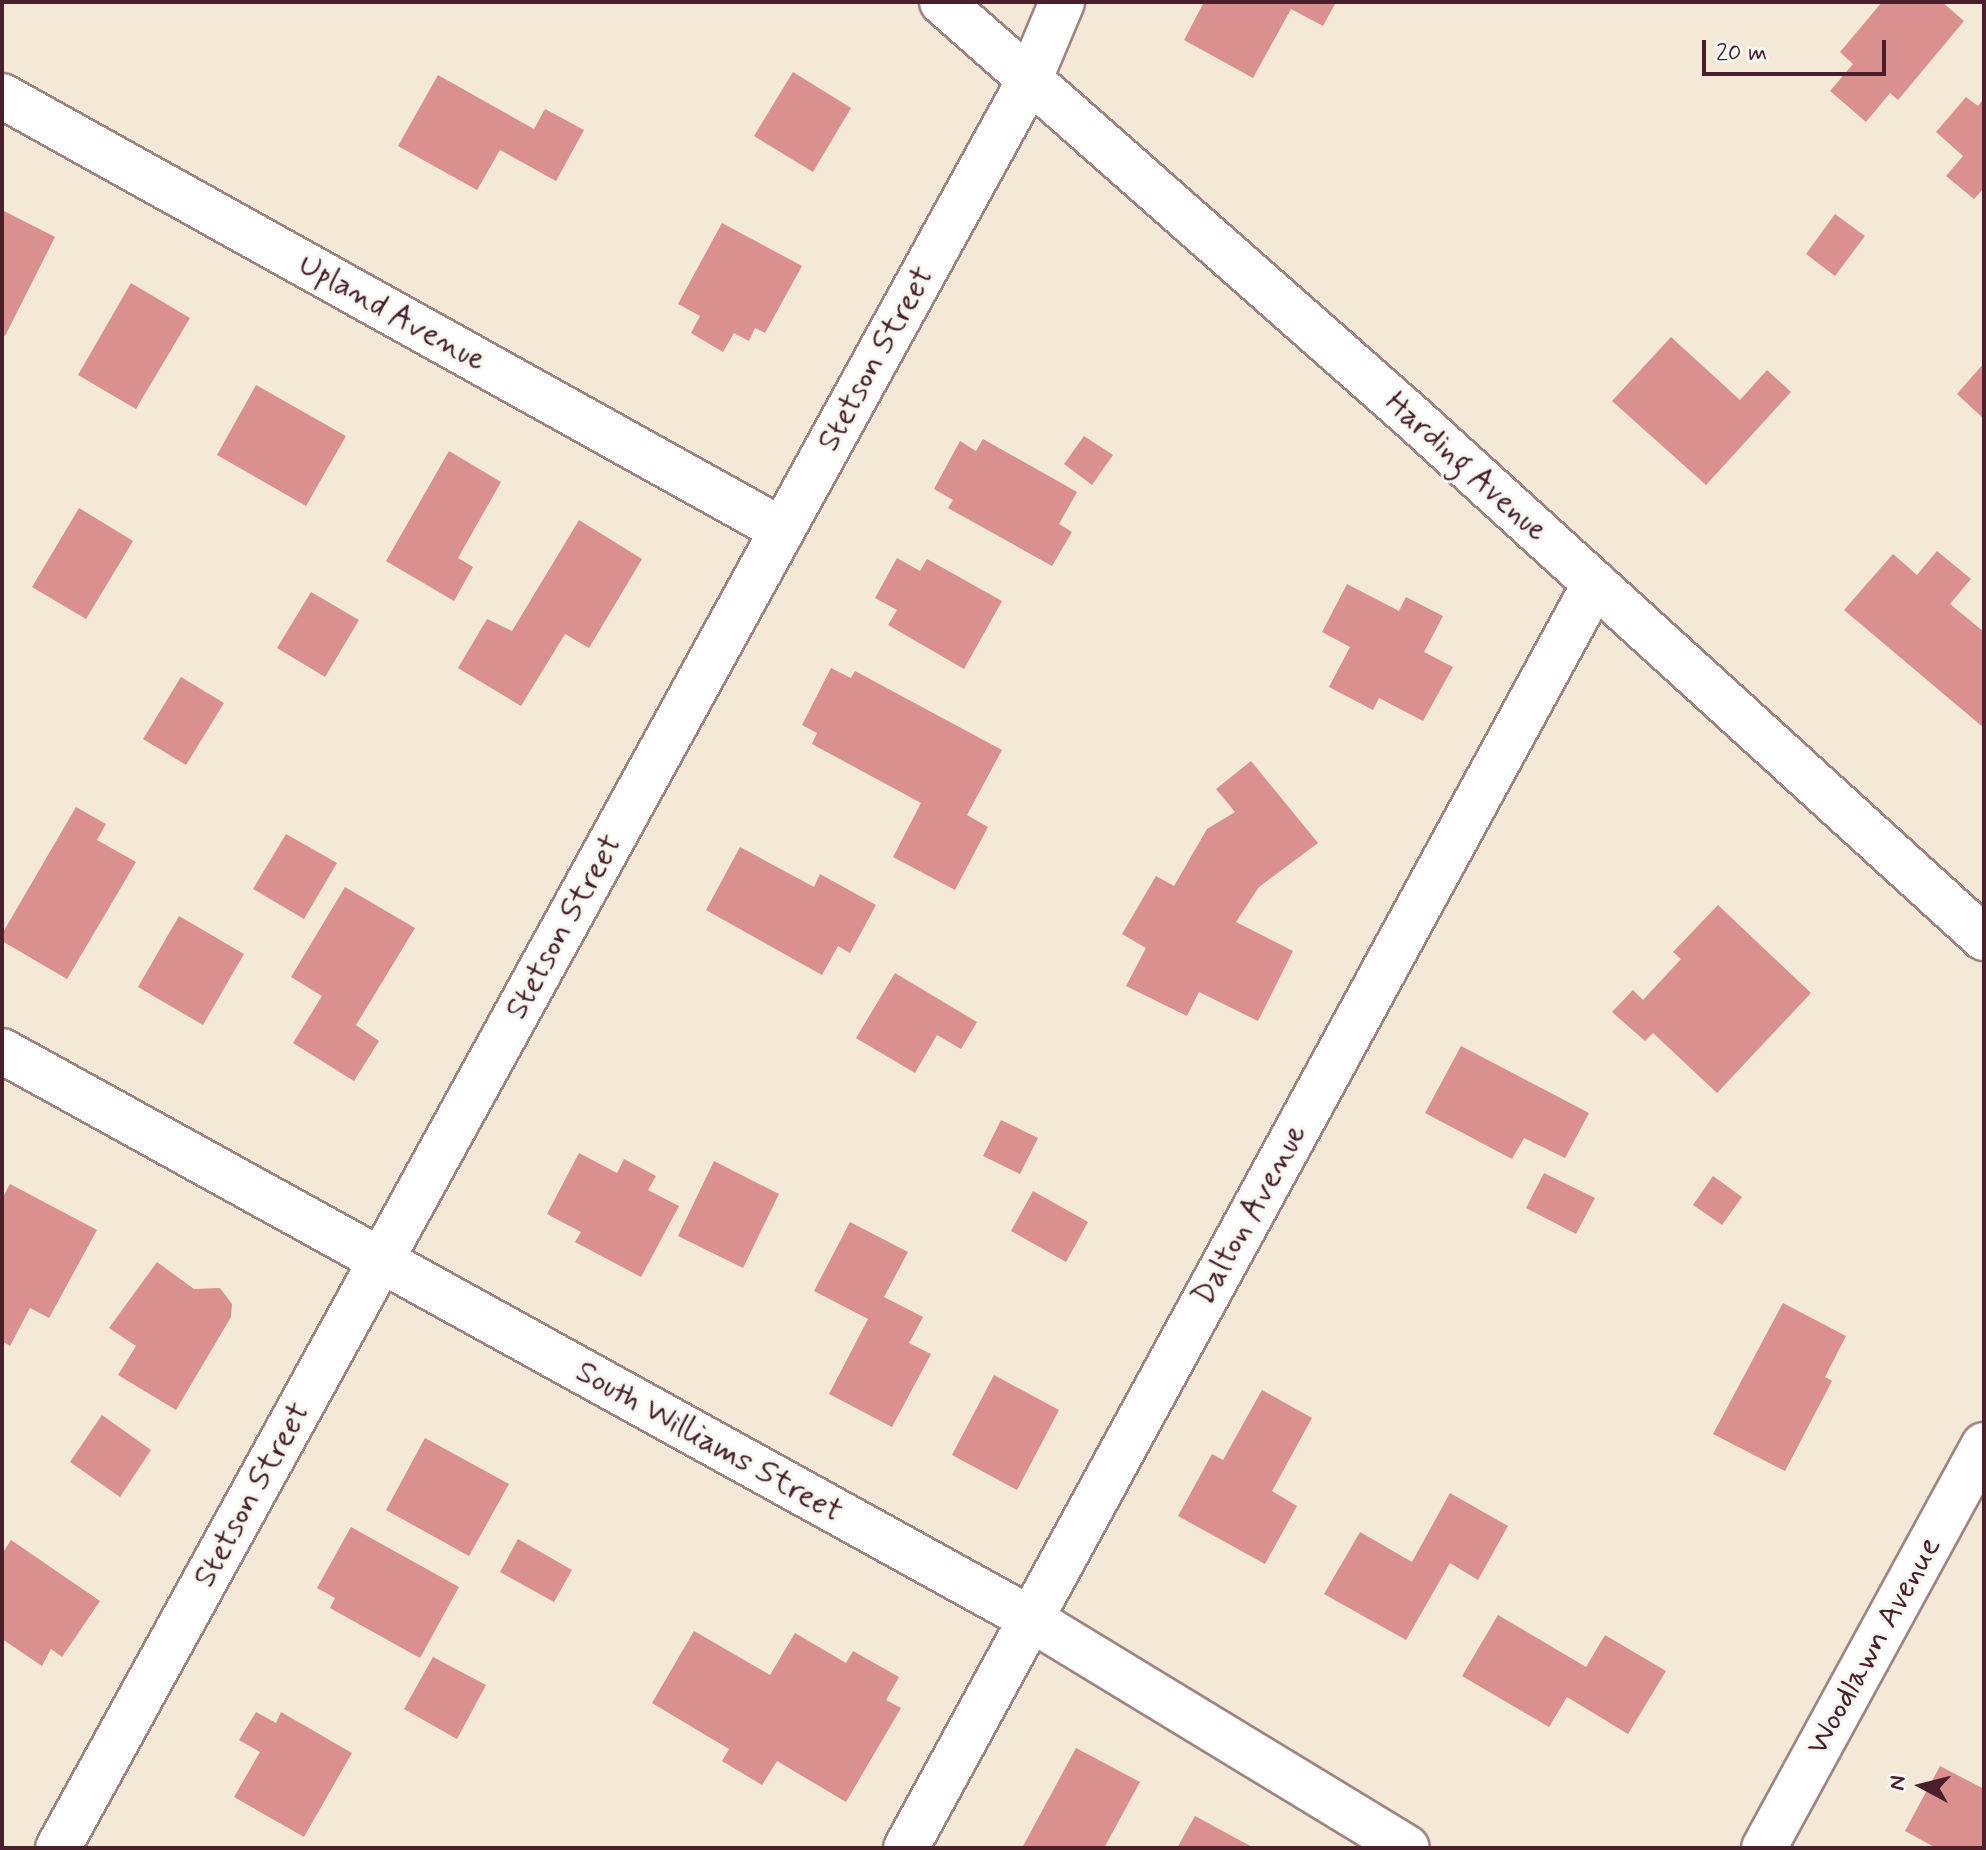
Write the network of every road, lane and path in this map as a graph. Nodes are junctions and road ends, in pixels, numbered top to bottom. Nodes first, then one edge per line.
1 (942, 2) edge
2 (1062, 2) edge
3 (1028, 83) junction
4 (2, 96) edge
5 (782, 530) junction
6 (1595, 583) junction
7 (1984, 938) edge
8 (2, 1051) edge
9 (381, 1260) junction
10 (1984, 1445) edge
11 (1029, 1618) junction
12 (58, 1848) edge
13 (906, 1848) edge
14 (1407, 1848) edge
15 (1764, 1848) edge

1 - 3 street, Harding Avenue
2 - 3 street, Stetson Street
3 - 5 street, Stetson Street
3 - 6 street, Harding Avenue
4 - 5 street, Upland Avenue
5 - 9 street, Stetson Street
6 - 7 street, Harding Avenue
6 - 11 street, Dalton Avenue
8 - 9 street, South Williams Street
9 - 11 street, South Williams Street
9 - 12 street, Stetson Street
10 - 15 street, Woodlawn Avenue
11 - 13 street, Dalton Avenue
11 - 14 street, South Williams Street

